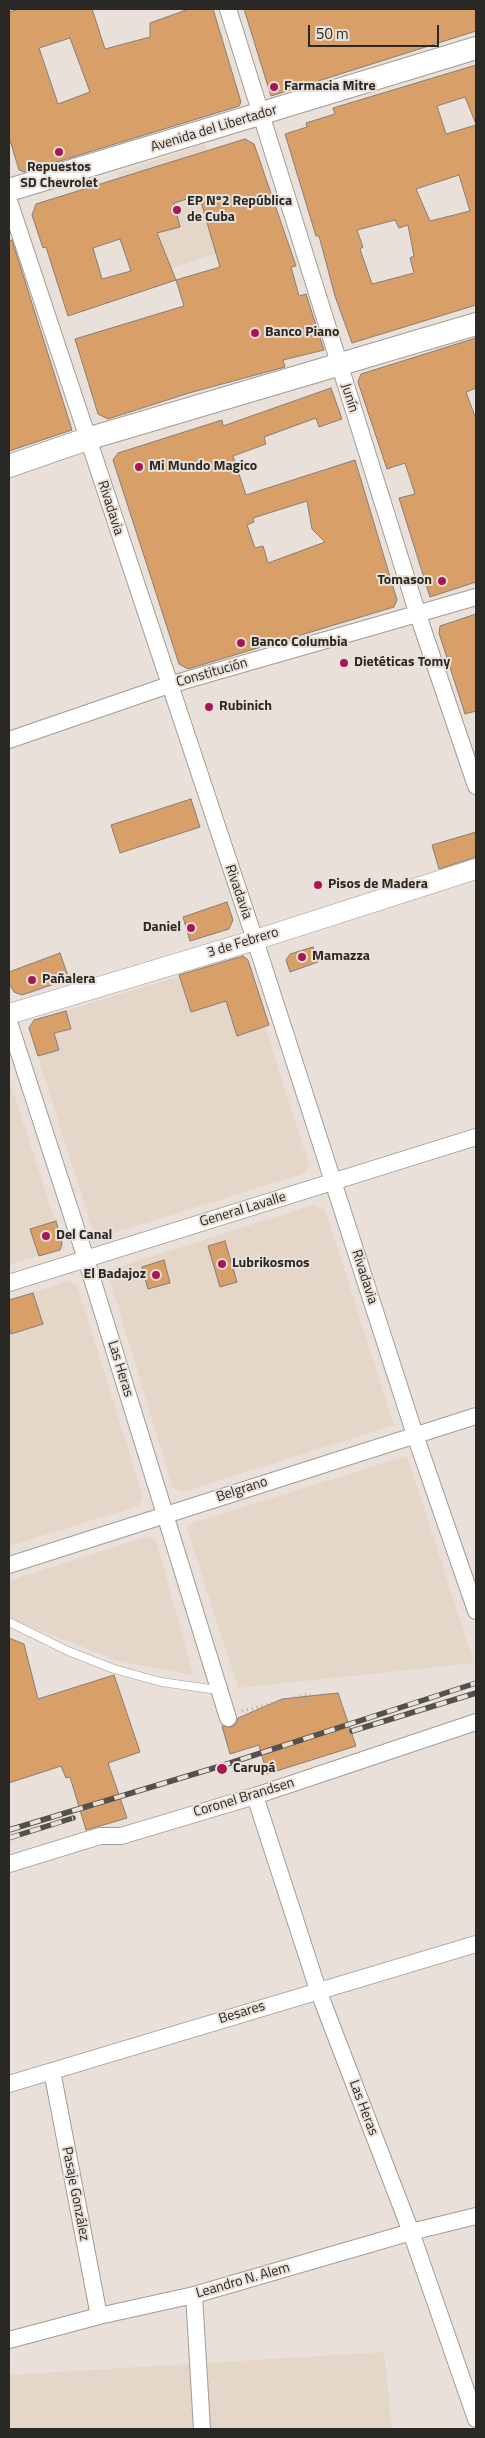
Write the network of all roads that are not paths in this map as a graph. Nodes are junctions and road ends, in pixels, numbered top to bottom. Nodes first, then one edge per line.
1 (228, 9) edge
2 (476, 48) edge
3 (261, 116) junction
4 (9, 190) edge
5 (9, 201) edge
6 (476, 324) edge
7 (339, 366) junction
8 (87, 439) junction
9 (9, 466) edge
10 (476, 597) edge
11 (418, 615) junction
12 (168, 685) junction
13 (9, 740) edge
14 (476, 786) edge
15 (476, 869) edge
16 (255, 940) junction
17 (9, 1014) edge
18 (9, 1022) edge
19 (476, 1137) edge
20 (332, 1182) junction
21 (86, 1259) junction
22 (9, 1283) edge
23 (476, 1416) edge
24 (415, 1435) junction
25 (165, 1514) junction
26 (9, 1565) edge
27 (476, 1611) edge
28 (9, 1622) edge
29 (218, 1690) junction
30 (227, 1716) road end
31 (476, 1722) edge
32 (255, 1796) junction
33 (9, 1864) edge
34 (476, 1944) edge
35 (318, 1990) junction
36 (52, 2071) junction
37 (9, 2084) edge
38 (476, 2216) edge
39 (411, 2232) junction
40 (194, 2295) junction
41 (99, 2316) junction
42 (9, 2340) edge
43 (476, 2418) edge
44 (202, 2429) edge

1 - 3 street, Junín
2 - 3 main road, Avenida del Libertador
3 - 4 main road, Avenida del Libertador
3 - 7 street, Junín
5 - 8 street, Rivadavia
6 - 7 main road
7 - 8 main road
7 - 11 street, Junín
8 - 9 main road
8 - 12 street, Rivadavia
10 - 11 street, Constitución
11 - 12 street, Constitución
11 - 14 street, Junín
12 - 13 street, Constitución
12 - 16 street, Rivadavia
15 - 16 street, 3 de Febrero
16 - 17 street, 3 de Febrero
16 - 20 street, Rivadavia
18 - 21 street, Las Heras
19 - 20 street, General Lavalle
20 - 21 street, General Lavalle
20 - 24 street, Rivadavia
21 - 22 street, General Lavalle
21 - 25 street, Las Heras
23 - 24 street, Belgrano
24 - 25 street, Belgrano
24 - 27 street, Rivadavia
25 - 26 street, Belgrano
25 - 29 street, Las Heras
28 - 29 lane
29 - 30 street, Las Heras
31 - 32 street, Coronel Brandsen
32 - 33 street, Coronel Brandsen
32 - 35 street, Las Heras
34 - 35 street, Besares
35 - 36 street, Besares
35 - 39 street, Las Heras
36 - 37 street, Besares
36 - 41 street, Pasaje González
38 - 39 street, Leandro N. Alem
39 - 40 street, Leandro N. Alem
39 - 43 street, Las Heras
40 - 41 street, Leandro N. Alem
40 - 44 street
41 - 42 street, Leandro N. Alem

